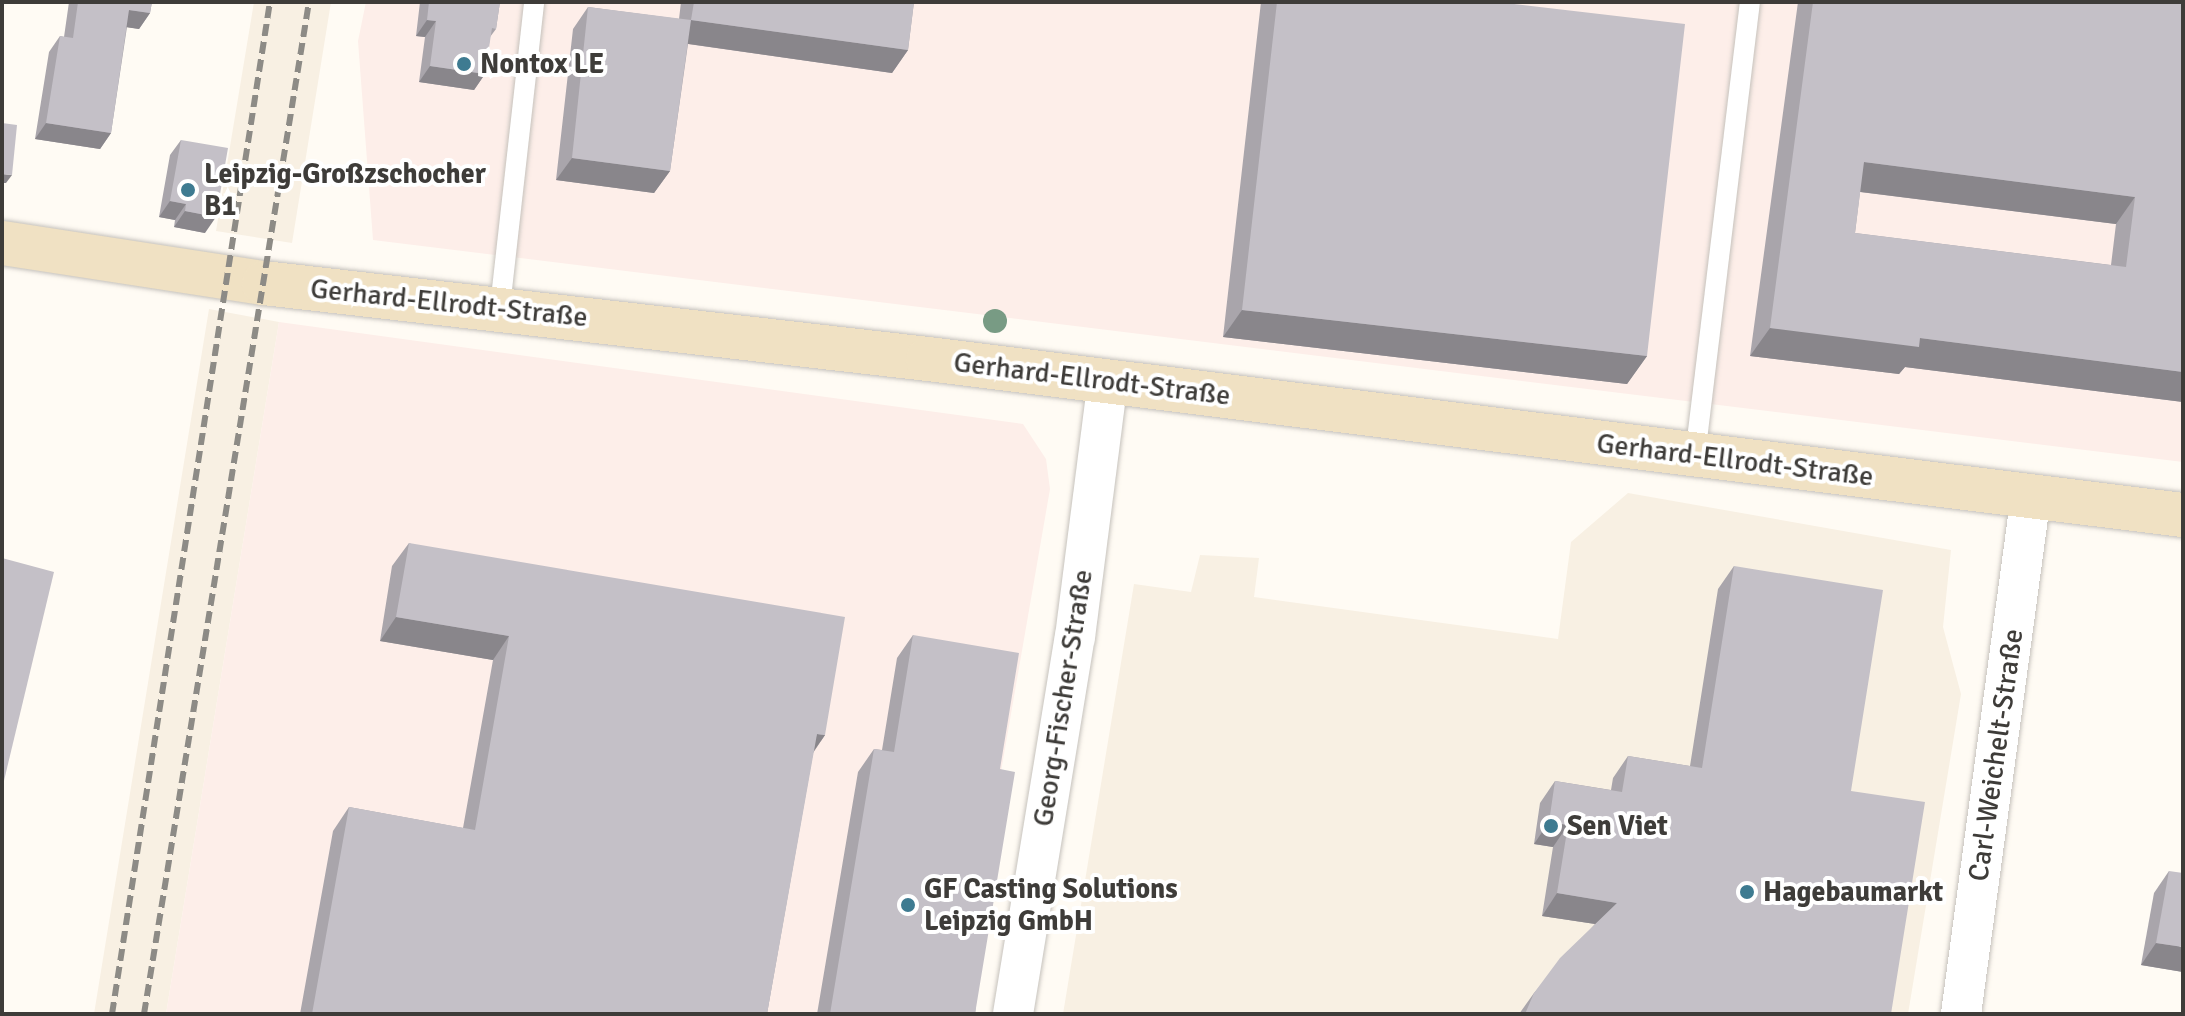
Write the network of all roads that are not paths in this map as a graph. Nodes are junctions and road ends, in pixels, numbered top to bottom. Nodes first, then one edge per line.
1 (534, 2) edge
2 (1750, 2) edge
3 (2, 243) edge
4 (500, 307) junction
5 (1108, 380) junction
6 (1695, 456) junction
7 (2031, 495) junction
8 (2183, 515) edge
9 (1013, 1014) edge
10 (1961, 1014) edge

1 - 4 lane
2 - 6 lane
3 - 4 main road, Gerhard-Ellrodt-Straße
4 - 5 main road, Gerhard-Ellrodt-Straße
5 - 6 main road, Gerhard-Ellrodt-Straße
5 - 9 street, Georg-Fischer-Straße
6 - 7 main road, Gerhard-Ellrodt-Straße
7 - 8 main road, Gerhard-Ellrodt-Straße
7 - 10 street, Carl-Weichelt-Straße

